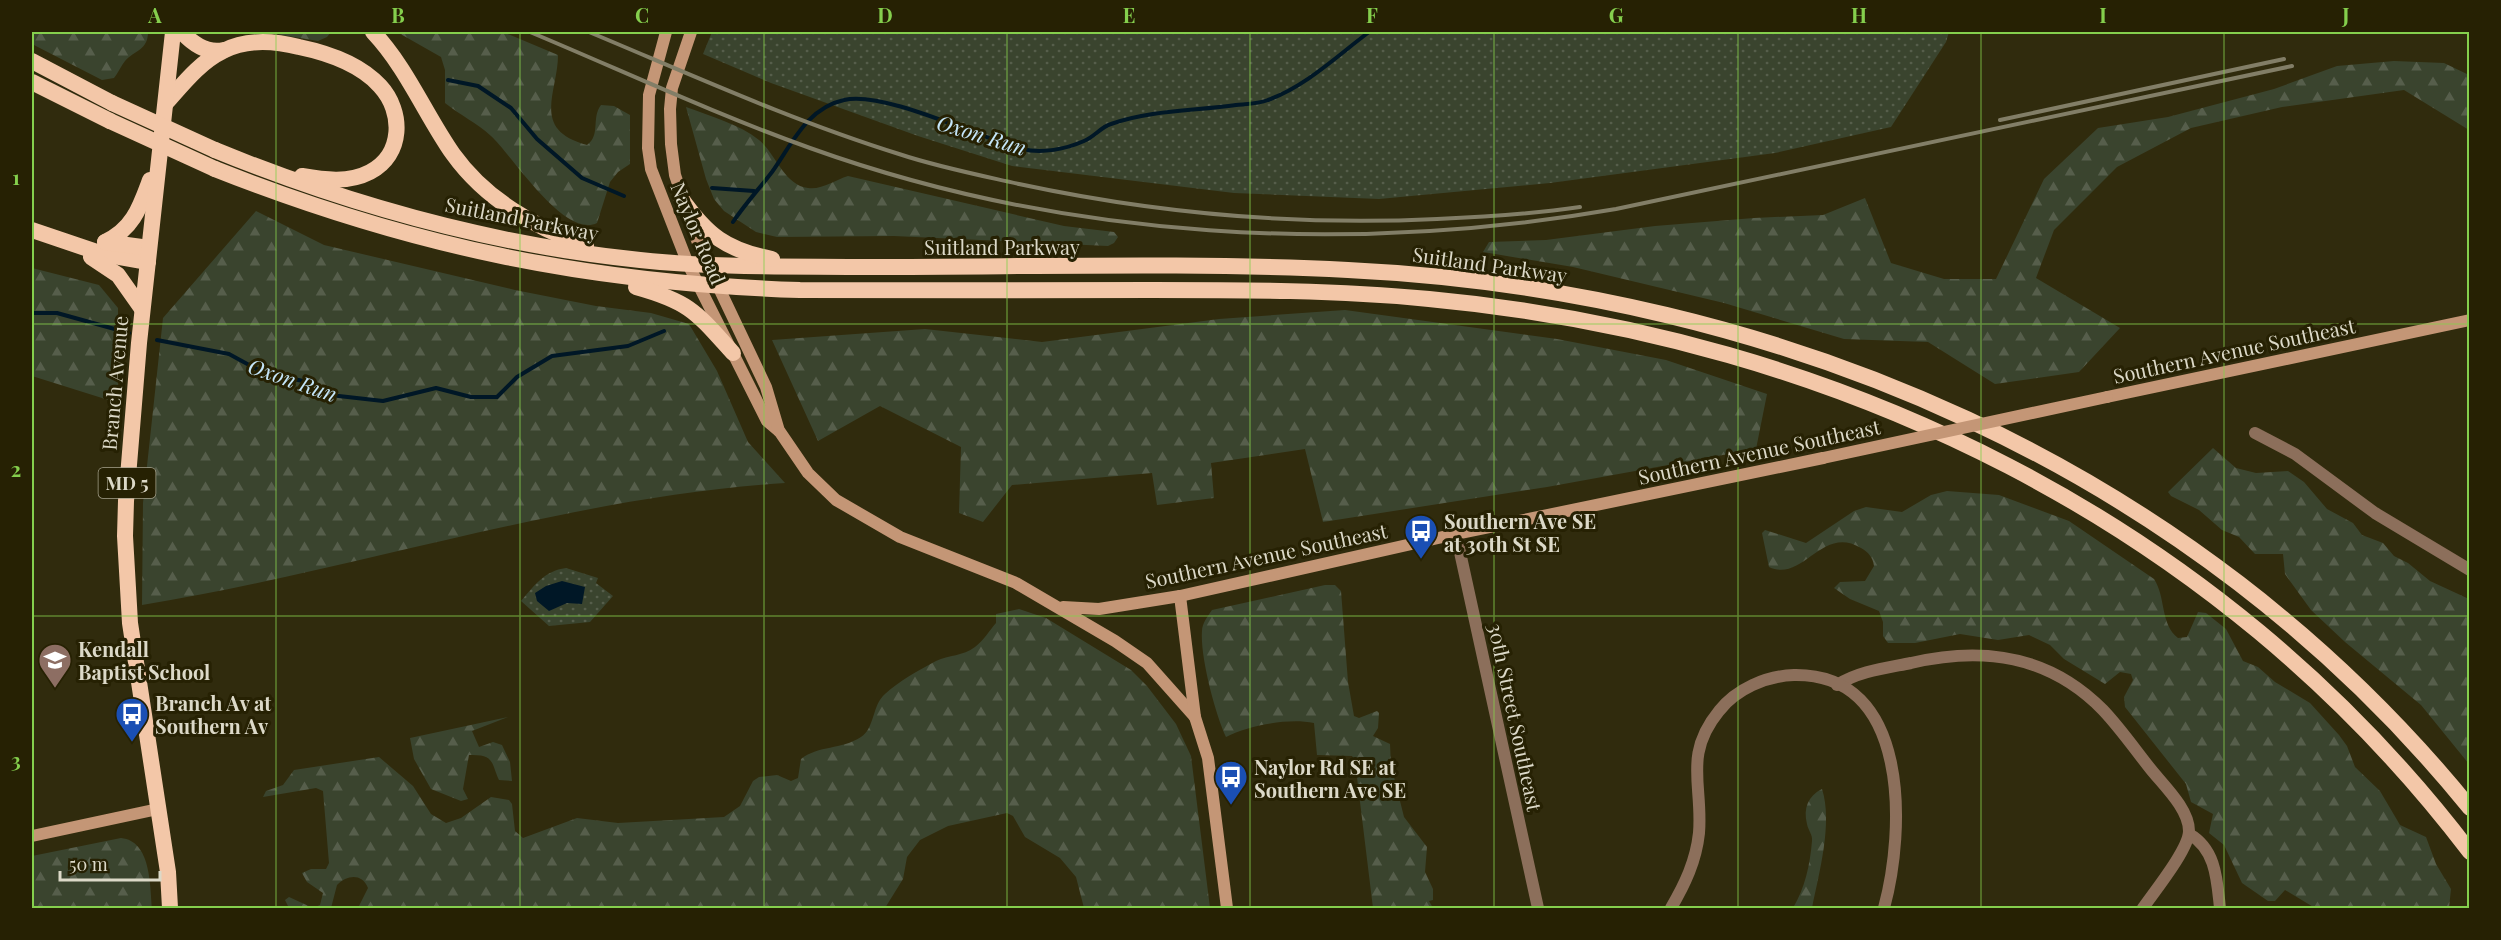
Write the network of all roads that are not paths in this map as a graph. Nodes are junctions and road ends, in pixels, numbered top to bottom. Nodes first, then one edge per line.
1 (173, 32) edge
2 (182, 32) edge
3 (373, 32) edge
4 (666, 32) edge
5 (691, 32) edge
6 (224, 50) junction
7 (32, 61) edge
8 (32, 82) edge
9 (166, 103) junction
10 (160, 152) junction
11 (265, 170) junction
12 (681, 198) junction
13 (32, 230) edge
14 (105, 242) junction
15 (66, 243) junction
16 (148, 255) junction
17 (612, 256) junction
18 (688, 264) junction
19 (708, 265) junction
20 (814, 267) junction
21 (589, 273) junction
22 (699, 285) junction
23 (717, 286) junction
24 (142, 309) junction
25 (2469, 320) edge
26 (733, 353) junction
27 (780, 432) junction
28 (2255, 433) dead end
29 (1456, 534) junction
30 (2469, 570) edge
31 (1180, 596) junction
32 (1056, 605) junction
33 (1837, 685) junction
34 (1195, 717) junction
35 (2436, 768) junction
36 (2469, 801) edge
37 (2469, 808) edge
38 (158, 809) junction
39 (2189, 828) junction
40 (32, 836) edge
41 (2469, 852) edge
42 (170, 909) edge
43 (1227, 909) edge
44 (1538, 909) edge
45 (1671, 909) edge
46 (1884, 909) edge
47 (2143, 909) edge
48 (2220, 909) edge

1 - 9 highway, Branch Avenue / MD 5
2 - 6 highway
3 - 17 highway
4 - 18 main road, Naylor Road
5 - 12 main road, Naylor Road
6 - 9 highway
6 - 11 highway
7 - 11 highway, Suitland Parkway, bridge
8 - 21 highway, Suitland Parkway, bridge
9 - 10 highway, Branch Avenue / MD 5
10 - 14 highway
10 - 16 highway, Branch Avenue / MD 5
11 - 17 highway, Suitland Parkway
12 - 19 main road, Naylor Road
12 - 20 highway
13 - 15 highway
14 - 15 highway
14 - 16 highway
15 - 16 highway
15 - 24 highway
16 - 24 highway, Branch Avenue / MD 5
17 - 18 highway, Suitland Parkway
18 - 19 highway, Suitland Parkway
18 - 22 main road, Naylor Road
19 - 20 highway, Suitland Parkway
19 - 23 main road, Naylor Road
20 - 35 highway, Suitland Parkway
21 - 22 highway, Suitland Parkway
21 - 26 highway
22 - 23 highway, Suitland Parkway
22 - 26 main road, Naylor Road
23 - 27 main road, Naylor Road
23 - 41 highway, Suitland Parkway
24 - 38 highway, Branch Avenue / MD 5
25 - 29 main road, Southern Avenue Southeast, bridge
26 - 27 main road, Naylor Road
27 - 32 main road, Naylor Road
28 - 30 street
29 - 31 main road, Southern Avenue Southeast
29 - 44 street, 30th Street Southeast
31 - 32 main road, Southern Avenue Southeast
31 - 34 main road
32 - 34 main road, Naylor Road
33 - 39 street
33 - 45 street
33 - 46 street
34 - 43 main road
35 - 36 highway
35 - 37 highway
38 - 40 main road
38 - 42 highway, Branch Avenue
39 - 47 street
39 - 48 street

